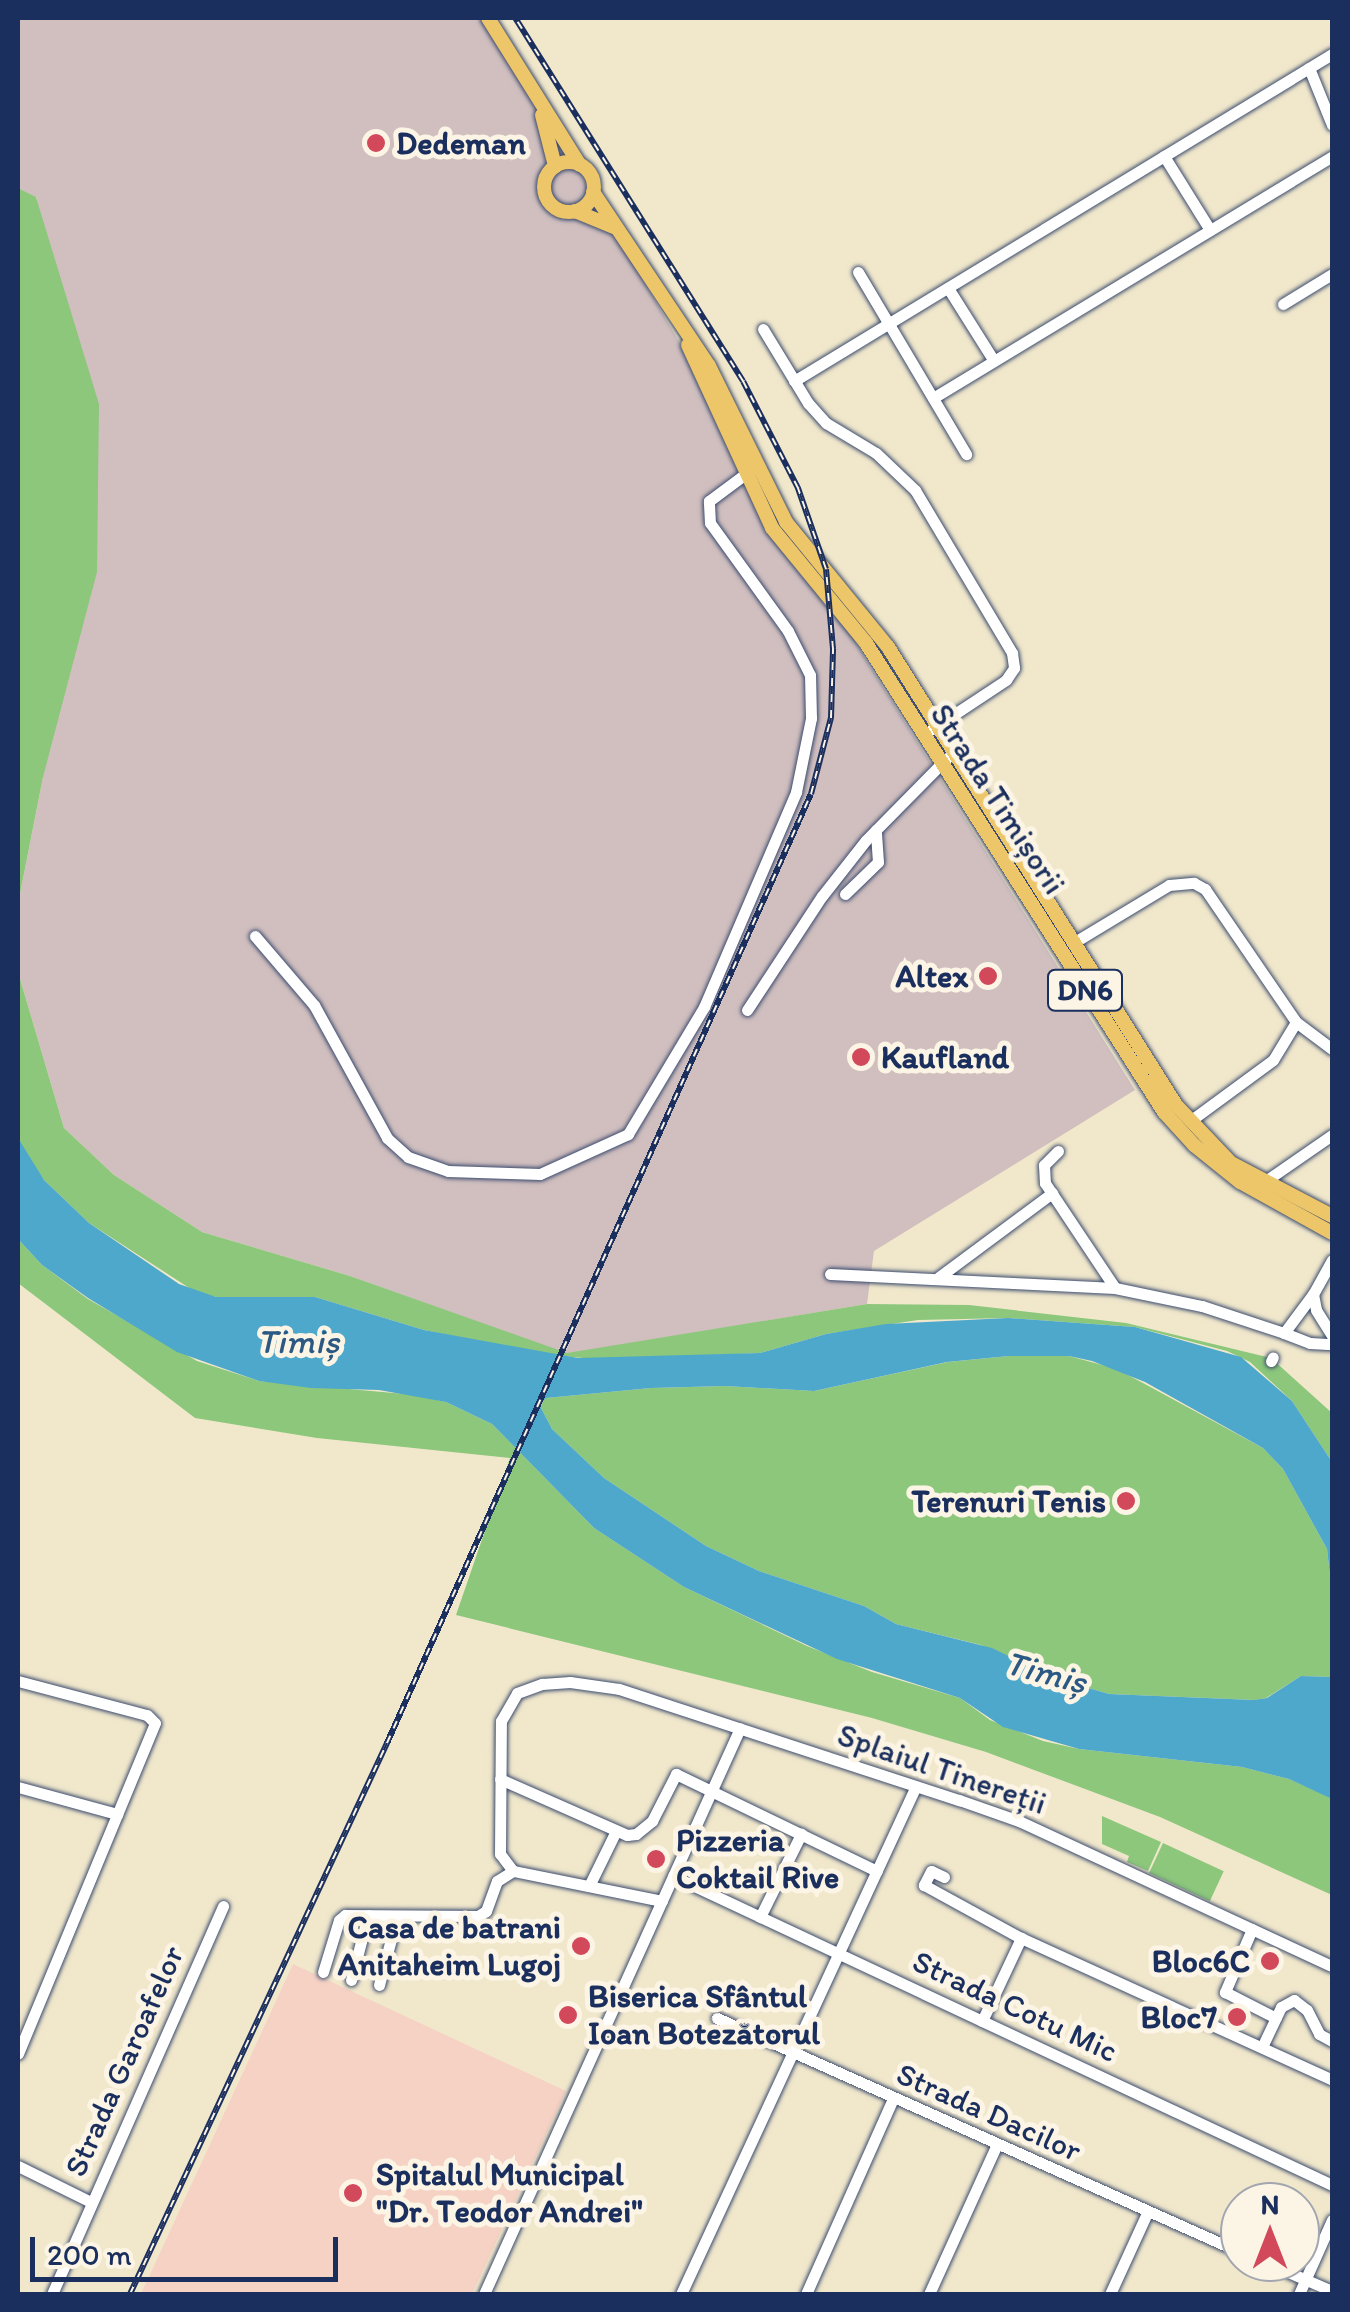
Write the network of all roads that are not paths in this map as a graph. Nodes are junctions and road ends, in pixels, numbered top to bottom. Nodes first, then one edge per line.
1 (488, 18) edge
2 (1332, 54) edge
3 (1309, 68) junction
4 (538, 99) junction
5 (1332, 125) edge
6 (1164, 156) junction
7 (1332, 156) edge
8 (580, 165) junction
9 (555, 166) junction
10 (593, 192) junction
11 (575, 211) junction
12 (618, 228) junction
13 (1210, 230) junction
14 (858, 272) dead end
15 (1332, 274) edge
16 (948, 288) junction
17 (1284, 304) dead end
18 (889, 324) junction
19 (763, 329) dead end
20 (684, 335) junction
21 (994, 361) junction
22 (794, 381) junction
23 (933, 398) junction
24 (966, 454) dead end
25 (759, 464) junction
26 (744, 474) junction
27 (938, 725) junction
28 (924, 735) junction
29 (954, 751) junction
30 (942, 763) junction
31 (876, 830) junction
32 (845, 894) dead end
33 (256, 936) dead end
34 (1072, 943) junction
35 (747, 1010) dead end
36 (1296, 1022) junction
37 (1332, 1049) edge
38 (1190, 1121) junction
39 (1332, 1135) edge
40 (1058, 1152) dead end
41 (1264, 1182) junction
42 (1052, 1193) junction
43 (1332, 1216) edge
44 (1332, 1233) edge
45 (962, 1260) junction
46 (1332, 1260) edge
47 (830, 1274) dead end
48 (939, 1277) junction
49 (978, 1278) junction
50 (1114, 1288) junction
51 (1313, 1294) junction
52 (1284, 1332) junction
53 (1332, 1340) edge
54 (18, 1681) edge
55 (740, 1728) junction
56 (500, 1779) junction
57 (18, 1786) edge
58 (915, 1788) junction
59 (712, 1792) junction
60 (117, 1814) junction
61 (615, 1833) junction
62 (800, 1834) junction
63 (513, 1870) junction
64 (877, 1871) junction
65 (673, 1876) junction
66 (944, 1877) dead end
67 (589, 1886) junction
68 (662, 1901) junction
69 (223, 1906) dead end
70 (368, 1915) junction
71 (396, 1916) junction
72 (760, 1917) junction
73 (1252, 1929) junction
74 (1021, 1938) junction
75 (839, 1954) junction
76 (1332, 1966) edge
77 (324, 1972) dead end
78 (351, 1980) dead end
79 (378, 1985) dead end
80 (716, 2018) dead end
81 (1276, 2018) junction
82 (982, 2021) junction
83 (1332, 2041) edge
84 (1262, 2047) junction
85 (792, 2053) junction
86 (18, 2054) edge
87 (1332, 2080) edge
88 (893, 2100) junction
89 (997, 2144) junction
90 (18, 2166) edge
91 (1332, 2185) edge
92 (91, 2202) junction
93 (1147, 2213) junction
94 (1332, 2220) edge
95 (1220, 2244) edge
96 (1320, 2247) edge
97 (52, 2294) edge
98 (484, 2294) edge
99 (680, 2294) edge
100 (806, 2294) edge
101 (929, 2294) edge
102 (1110, 2294) edge

1 - 4 main road
2 - 3 street
3 - 5 street
3 - 6 street
4 - 8 main road
4 - 9 main road
6 - 13 street
6 - 16 street
7 - 13 street
8 - 9 main road
8 - 10 main road
9 - 11 main road
10 - 11 main road
10 - 12 main road, Strada Timișorii / DN6
11 - 12 main road
12 - 20 main road, Strada Timișorii / DN6
13 - 21 street
14 - 18 street
15 - 17 street
16 - 18 street
16 - 21 street
18 - 22 street
18 - 23 street
19 - 22 street
20 - 25 main road, Strada Timișorii / DN6
20 - 26 main road, Strada Timișorii / DN6
21 - 23 street
22 - 27 street
23 - 24 street
25 - 26 street
25 - 27 main road, Strada Timișorii / DN6
26 - 28 main road, Strada Timișorii / DN6
26 - 33 street
27 - 28 street
27 - 29 main road, Strada Timișorii / DN6
28 - 30 main road, Strada Timișorii / DN6
29 - 30 street
29 - 34 main road, Strada Timișorii / DN6
30 - 31 street
30 - 44 main road, Strada Timișorii / DN6
31 - 32 street
31 - 35 street
34 - 36 street
34 - 38 main road, Strada Timișorii / DN6
36 - 37 street
36 - 38 street
38 - 41 main road, Strada Timișorii / DN6
39 - 41 street
40 - 42 street
41 - 43 main road, Strada Timișorii / DN6
42 - 45 street
42 - 50 street
45 - 48 street
45 - 49 street
46 - 51 street
47 - 48 street
48 - 49 street
49 - 50 street
50 - 52 street
51 - 52 street
51 - 53 street
52 - 53 street
54 - 60 street
55 - 56 street, Splaiul Tinereții
55 - 58 street, Splaiul Tinereții
55 - 59 street
56 - 61 street
56 - 63 street
57 - 60 street
58 - 64 street
58 - 73 street, Splaiul Tinereții
59 - 61 street
59 - 62 street
59 - 65 street
60 - 86 street
61 - 67 street
62 - 64 street
62 - 72 street
63 - 67 street
63 - 71 street
64 - 75 street
65 - 68 street
65 - 72 street, Strada Cotu Mic
66 - 74 street
67 - 68 street
68 - 98 street
69 - 92 street, Strada Garoafelor
70 - 71 street
70 - 77 street
70 - 78 street
71 - 79 street
72 - 75 street, Strada Cotu Mic
73 - 76 street, Splaiul Tinereții
73 - 81 street
74 - 82 street
74 - 84 street
75 - 82 street, Strada Cotu Mic
75 - 85 street
80 - 85 street, Strada Dacilor
81 - 83 street
81 - 84 street
82 - 91 street, Strada Cotu Mic
84 - 87 street
85 - 88 street, Strada Dacilor
85 - 99 street
88 - 89 street, Strada Dacilor
88 - 100 street
89 - 93 street, Strada Dacilor
89 - 101 street
90 - 92 street
92 - 97 street, Strada Garoafelor
93 - 95 street, Strada Dacilor
93 - 102 street
94 - 96 street

